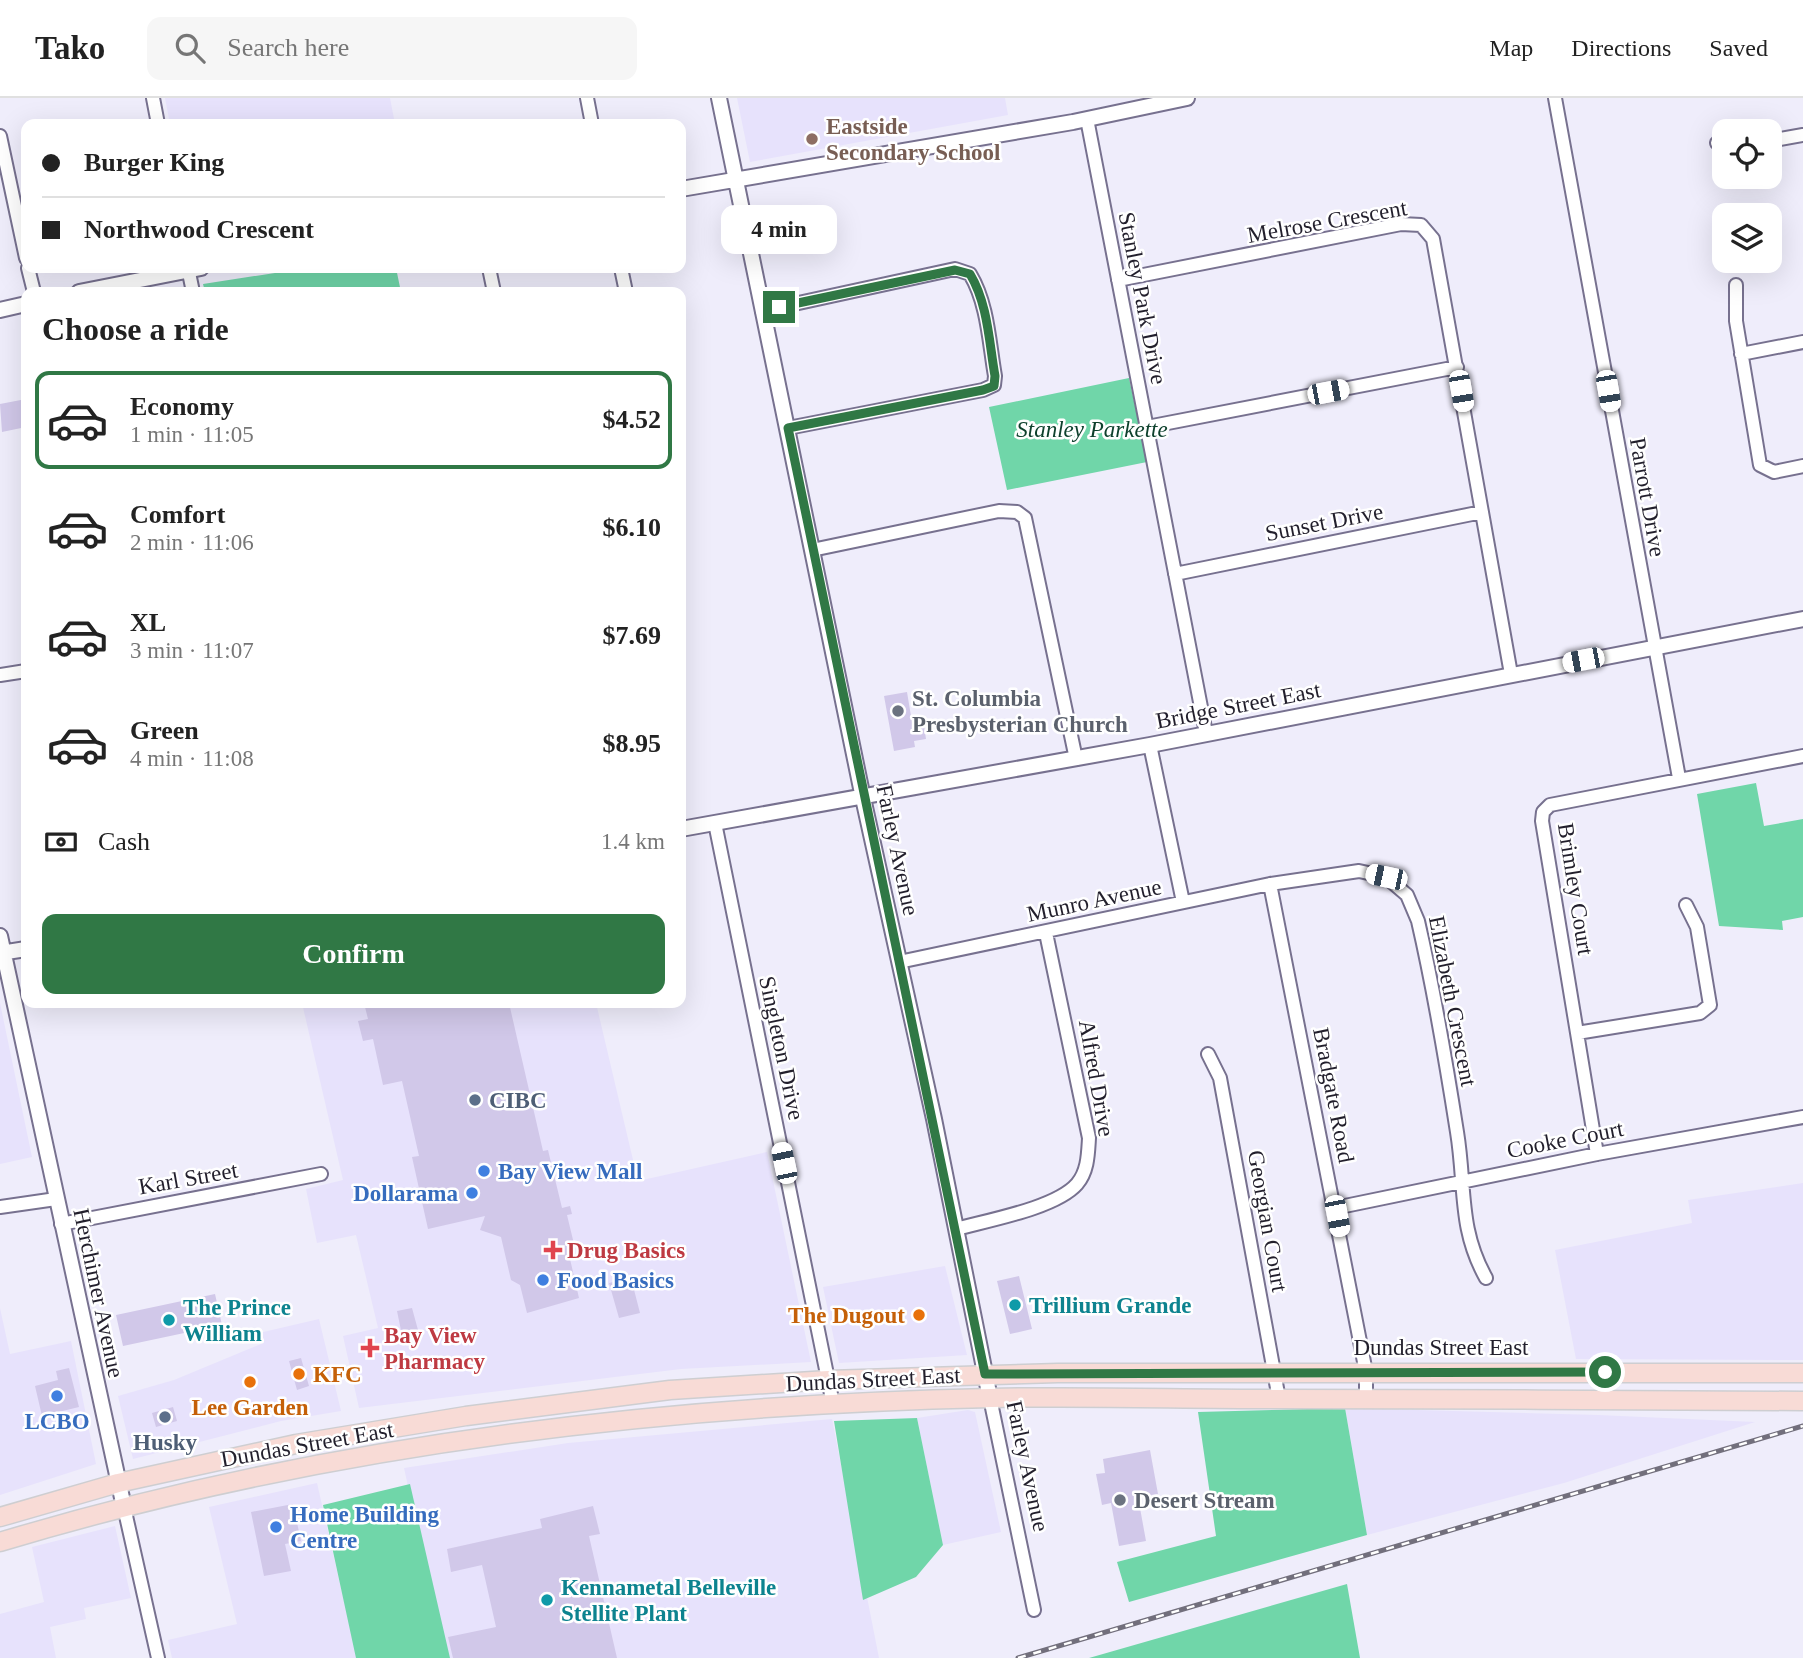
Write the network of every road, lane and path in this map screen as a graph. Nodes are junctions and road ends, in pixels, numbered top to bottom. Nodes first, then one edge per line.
1 (153, 98) edge
2 (587, 98) edge
3 (719, 98) edge
4 (1187, 98) edge
5 (1555, 98) edge
6 (157, 119) edge
7 (591, 119) edge
8 (1087, 119) junction
9 (1803, 135) edge
10 (0, 136) edge
11 (1782, 139) edge
12 (736, 179) junction
13 (686, 188) edge
14 (21, 235) edge
15 (168, 273) edge
16 (1118, 280) junction
17 (1736, 285) dead end
18 (103, 287) edge
19 (21, 305) edge
20 (0, 310) edge
21 (762, 311) junction
22 (1803, 342) edge
23 (1741, 354) junction
24 (1457, 367) junction
25 (1147, 427) junction
26 (788, 428) junction
27 (1803, 466) edge
28 (1482, 512) junction
29 (812, 550) junction
30 (1175, 574) junction
31 (1803, 619) edge
32 (1654, 647) junction
33 (21, 672) edge
34 (1511, 674) junction
35 (0, 675) edge
36 (1206, 733) junction
37 (1150, 746) junction
38 (1803, 755) edge
39 (1076, 759) junction
40 (1679, 778) junction
41 (863, 797) junction
42 (715, 823) junction
43 (686, 828) edge
44 (1270, 884) junction
45 (1183, 902) junction
46 (1686, 905) dead end
47 (1046, 933) junction
48 (0, 936) edge
49 (21, 950) edge
50 (2, 953) edge
51 (899, 962) junction
52 (1577, 1033) junction
53 (1208, 1054) dead end
54 (1803, 1117) edge
55 (1597, 1154) junction
56 (321, 1174) dead end
57 (1461, 1181) junction
58 (56, 1199) junction
59 (0, 1207) edge
60 (1335, 1208) junction
61 (61, 1224) junction
62 (956, 1229) junction
63 (1486, 1278) dead end
64 (1274, 1371) junction
65 (1366, 1372) junction
66 (1580, 1372) junction
67 (1724, 1372) junction
68 (1058, 1373) junction
69 (1803, 1373) edge
70 (985, 1374) junction
71 (828, 1380) junction
72 (990, 1398) junction
73 (1059, 1398) junction
74 (1366, 1398) junction
75 (1279, 1399) junction
76 (1583, 1399) junction
77 (1725, 1400) junction
78 (1803, 1401) edge
79 (833, 1404) junction
80 (234, 1457) junction
81 (118, 1483) junction
82 (124, 1507) junction
83 (0, 1517) edge
84 (24, 1535) junction
85 (0, 1542) edge
86 (1034, 1611) dead end
87 (158, 1658) edge

1 - 6 street
2 - 7 street
3 - 12 street, Farley Avenue
4 - 8 street
5 - 32 street, Parrott Drive
8 - 12 street
8 - 16 street, Stanley Park Drive
9 - 11 street
10 - 14 street
12 - 13 street
12 - 21 street, Farley Avenue
15 - 18 street
16 - 24 street, Melrose Crescent
16 - 25 street, Stanley Park Drive
17 - 23 street
19 - 20 street
21 - 26 street, Farley Avenue
21 - 26 street
22 - 23 street
23 - 27 street
24 - 25 street
24 - 28 street, Melrose Crescent
25 - 30 street, Stanley Park Drive
26 - 29 street, Farley Avenue
28 - 30 street, Sunset Drive
28 - 34 street, Melrose Crescent
29 - 39 street
29 - 41 street, Farley Avenue
30 - 36 street, Stanley Park Drive
31 - 32 street, Bridge Street East
32 - 34 street, Bridge Street East
32 - 40 street, Parrott Drive
33 - 35 street
34 - 36 street, Bridge Street East
36 - 37 street, Bridge Street East
37 - 39 street, Bridge Street East
37 - 45 street, Munro Avenue
38 - 40 street, Brimley Court
39 - 41 street, Bridge Street East
40 - 52 street, Brimley Court
41 - 42 street, Bridge Street East
41 - 51 street, Farley Avenue
42 - 43 street, Bridge Street East
42 - 71 street, Singleton Drive
44 - 45 street, Elizabeth Crescent
44 - 57 street, Elizabeth Crescent
44 - 60 street, Bradgate Road
45 - 47 street, Munro Avenue
46 - 52 street
47 - 51 street, Munro Avenue
47 - 62 street, Alfred Drive
48 - 50 street, Herchimer Avenue
49 - 50 street
50 - 58 street, Herchimer Avenue
51 - 62 street, Farley Avenue
52 - 55 street, Brimley Court
53 - 64 street, Georgian Court
54 - 55 street, Cooke Court
55 - 57 street, Cooke Court
56 - 61 street, Karl Street
57 - 60 street, Cooke Court
57 - 63 street, Elizabeth Crescent
58 - 59 street
58 - 61 street, Herchimer Avenue
60 - 65 street, Bradgate Road
61 - 81 street, Herchimer Avenue
62 - 70 street, Farley Avenue
64 - 65 main road, Dundas Street East
64 - 68 main road, Dundas Street East
64 - 75 street, Georgian Court
65 - 66 main road, Dundas Street East
65 - 74 street, Bradgate Road
66 - 67 main road, Dundas Street East
66 - 76 main road
67 - 69 main road, Dundas Street East
67 - 77 main road
68 - 70 main road, Dundas Street East
68 - 73 main road
70 - 71 main road, Dundas Street East
70 - 72 street, Farley Avenue
71 - 79 street, Singleton Drive
71 - 80 main road, Dundas Street East
72 - 73 main road, Dundas Street East
72 - 79 main road, Dundas Street East
72 - 86 street, Farley Avenue
73 - 75 main road, Dundas Street East
74 - 75 main road, Dundas Street East
74 - 76 main road, Dundas Street East
76 - 77 main road, Dundas Street East
77 - 78 main road, Dundas Street East
79 - 82 main road, Dundas Street East
80 - 81 main road, Dundas Street East
80 - 82 main road
81 - 82 street, Herchimer Avenue
81 - 83 main road, Dundas Street East
81 - 84 main road
82 - 84 main road, Dundas Street East
82 - 87 street, Herchimer Avenue
84 - 85 main road, Dundas Street East

